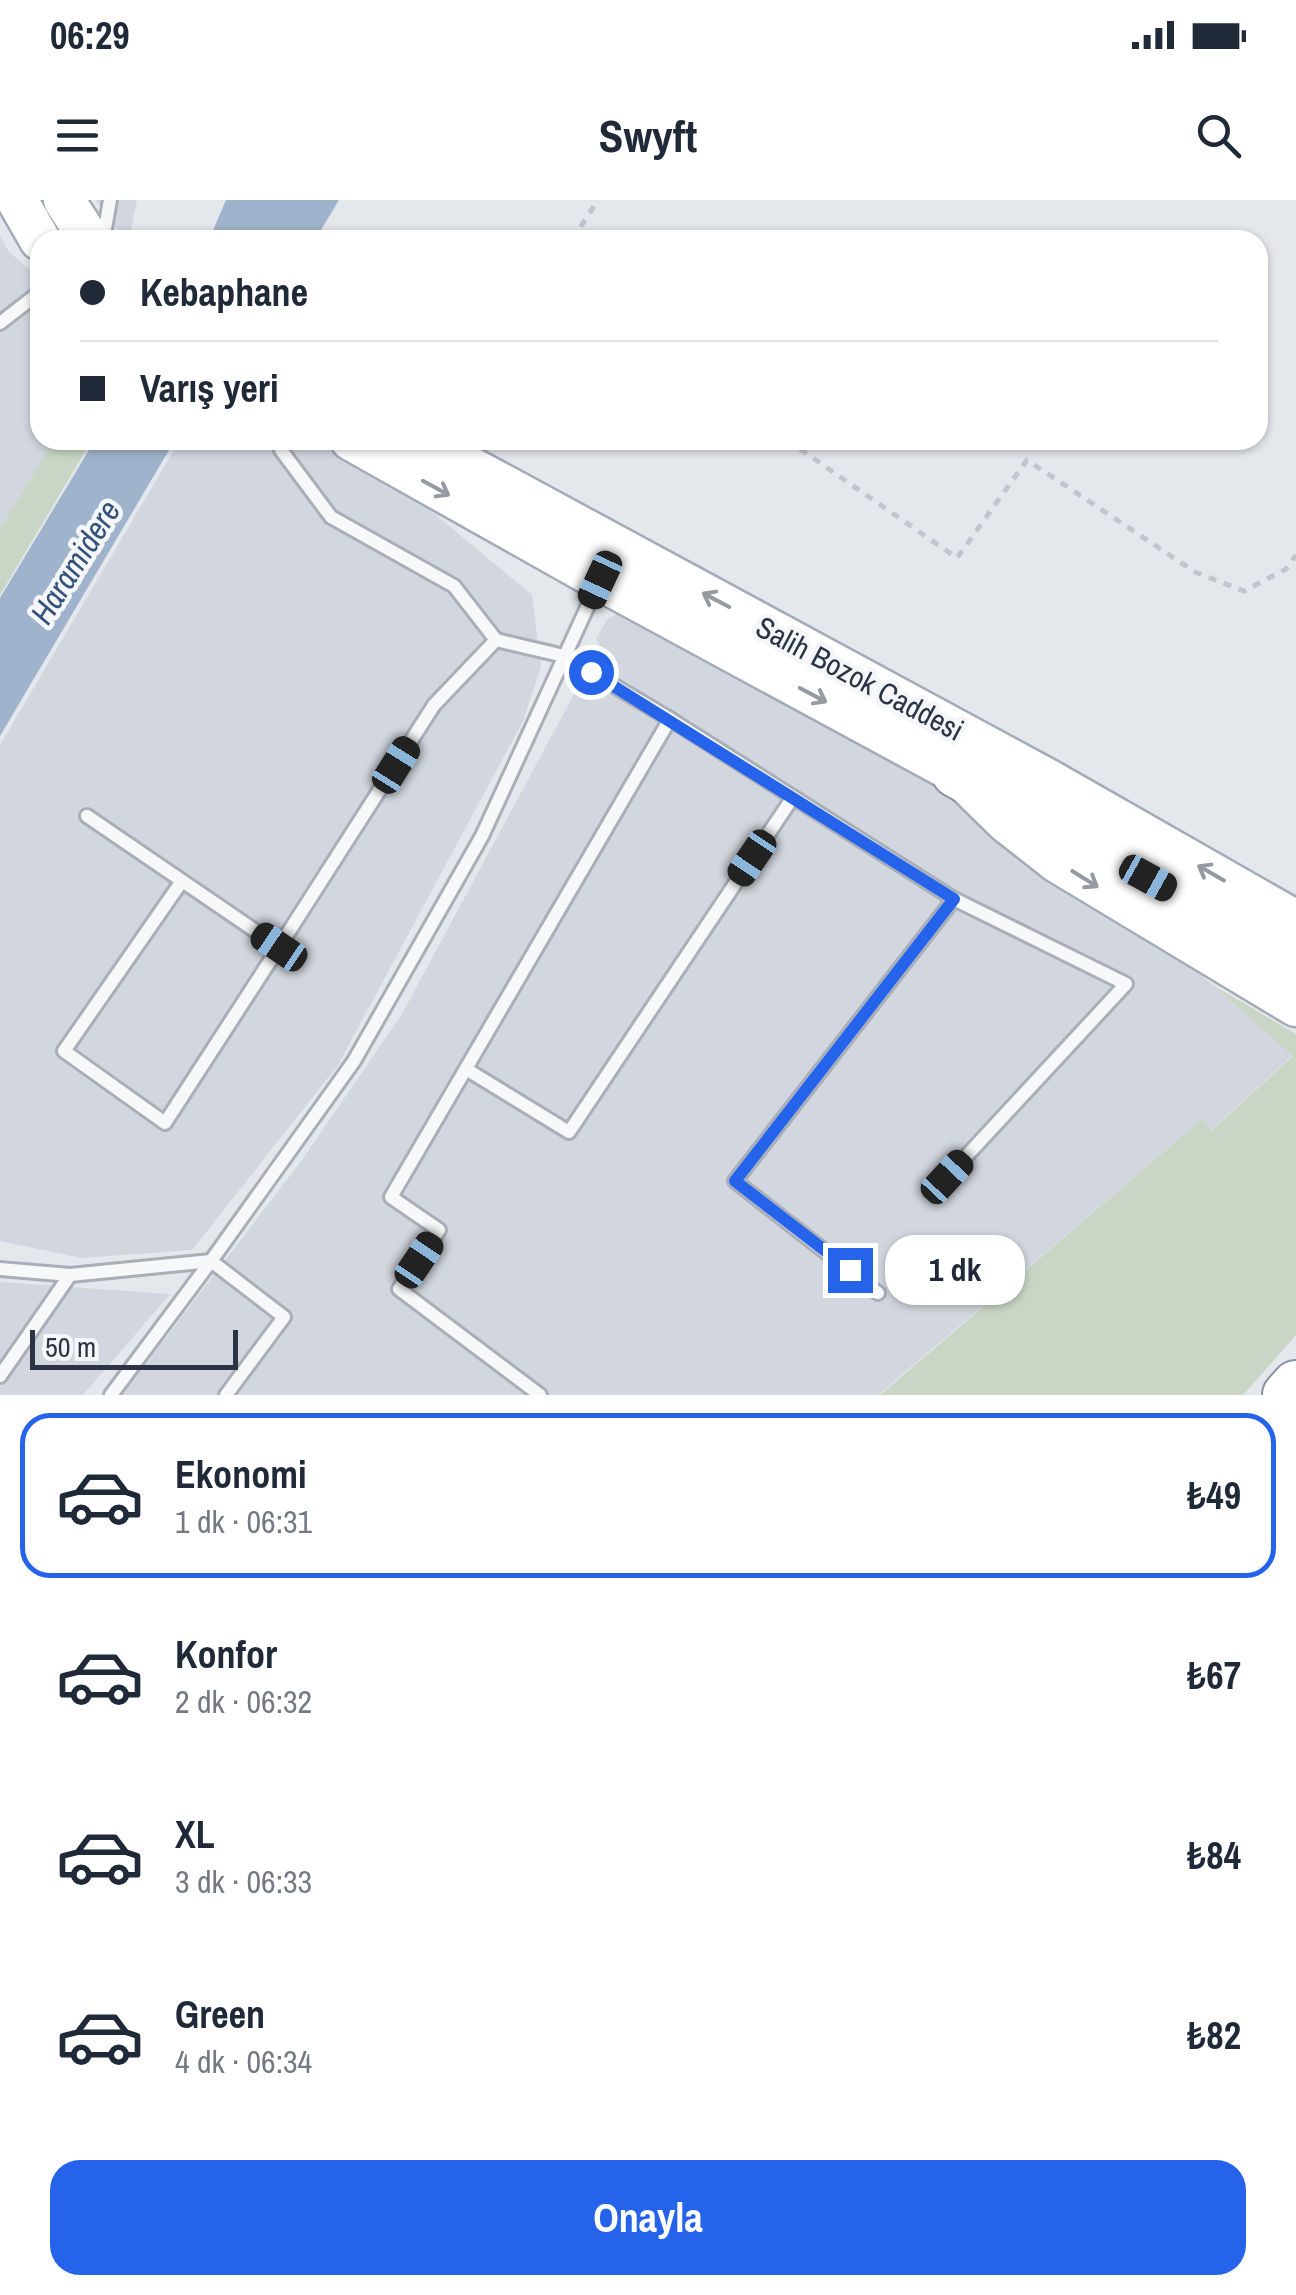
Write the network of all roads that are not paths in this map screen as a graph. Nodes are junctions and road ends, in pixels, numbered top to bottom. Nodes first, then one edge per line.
1 (17, 200) edge
2 (64, 200) edge
3 (110, 200) edge
4 (34, 230) edge
5 (84, 230) edge
6 (105, 230) edge
7 (30, 300) edge
8 (0, 324) edge
9 (280, 450) dead end
10 (369, 450) edge
11 (438, 450) edge
12 (600, 580) junction
13 (496, 640) junction
14 (564, 656) junction
15 (670, 719) junction
16 (956, 773) junction
17 (793, 797) junction
18 (87, 816) dead end
19 (182, 881) junction
20 (954, 899) junction
21 (1296, 921) edge
22 (279, 947) junction
23 (1296, 959) edge
24 (1296, 1006) edge
25 (466, 1069) junction
26 (947, 1177) dead end
27 (212, 1261) junction
28 (0, 1270) edge
29 (70, 1275) junction
30 (878, 1293) dead end
31 (0, 1376) edge
32 (1296, 1385) edge
33 (111, 1395) edge
34 (226, 1395) edge
35 (540, 1395) edge
36 (1287, 1395) edge

1 - 4 main road
2 - 5 main road
3 - 6 lane
7 - 8 lane
9 - 13 lane
10 -> 12 main road, Salih Bozok Caddesi
21 -> 11 main road, Salih Bozok Caddesi
12 - 14 lane
12 -> 16 main road, Salih Bozok Caddesi
13 - 14 lane
13 - 22 lane
14 - 15 lane
14 - 27 lane
15 - 17 lane
15 - 25 lane
16 - 23 highway
16 -> 24 main road, Salih Bozok Caddesi
17 - 20 lane
17 - 25 lane
18 - 19 lane
19 - 22 lane
19 - 22 lane
20 - 26 lane
20 - 30 lane
25 - 35 lane
27 - 29 lane
27 - 33 lane
27 - 34 lane
28 - 29 lane
29 - 31 lane
32 - 36 highway

